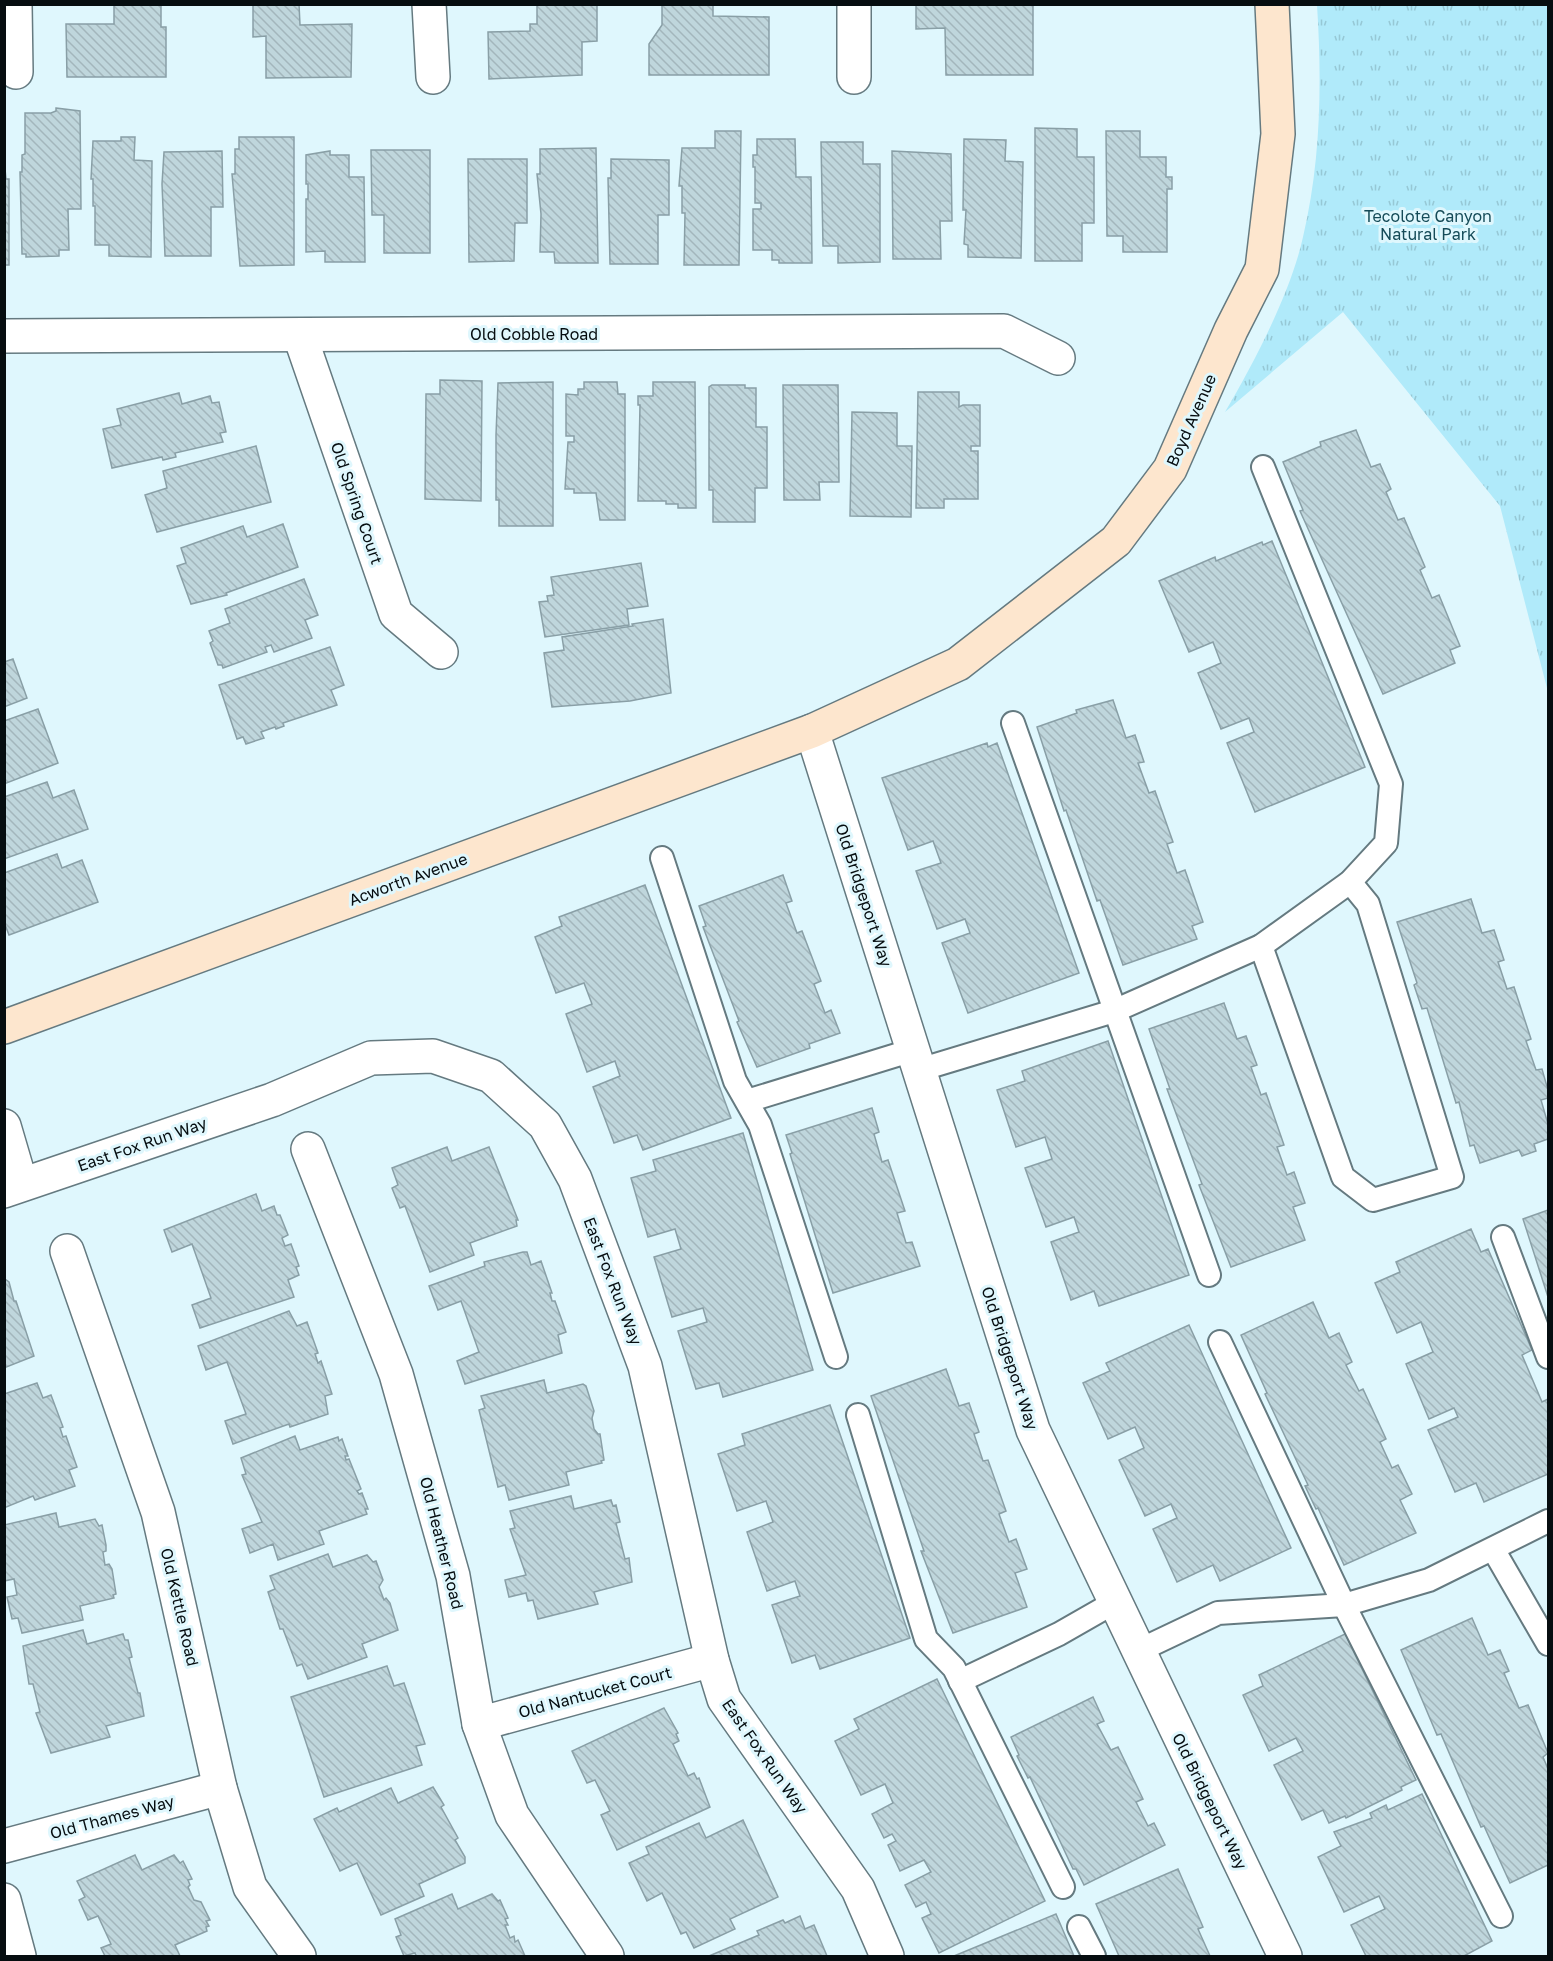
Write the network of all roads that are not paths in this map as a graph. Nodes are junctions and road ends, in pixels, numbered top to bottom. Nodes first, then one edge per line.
1 (15, 4) edge
2 (429, 4) edge
3 (854, 4) edge
4 (1272, 4) edge
5 (16, 72) dead end
6 (433, 77) dead end
7 (854, 77) dead end
8 (4, 336) edge
9 (300, 336) junction
10 (1058, 358) dead end
11 (1263, 467) dead end
12 (441, 652) dead end
13 (1013, 723) dead end
14 (812, 730) junction
15 (662, 858) dead end
16 (1350, 882) junction
17 (1261, 946) junction
18 (1114, 1011) junction
19 (4, 1027) edge
20 (916, 1060) junction
21 (747, 1101) junction
22 (4, 1126) edge
23 (308, 1149) dead end
24 (13, 1188) edge
25 (1503, 1237) dead end
26 (66, 1251) dead end
27 (1209, 1275) dead end
28 (1220, 1342) dead end
29 (836, 1357) dead end
30 (1548, 1357) edge
31 (858, 1415) dead end
32 (1548, 1521) edge
33 (1493, 1549) junction
34 (1115, 1602) junction
35 (1344, 1605) junction
36 (1548, 1644) edge
37 (1138, 1652) junction
38 (712, 1660) junction
39 (960, 1680) junction
40 (479, 1724) junction
41 (220, 1788) junction
42 (4, 1846) edge
43 (1063, 1887) dead end
44 (4, 1900) edge
45 (1501, 1916) dead end
46 (1080, 1927) dead end
47 (19, 1956) edge
48 (299, 1956) edge
49 (607, 1956) edge
50 (887, 1956) edge
51 (1094, 1956) edge
52 (1285, 1956) edge

1 - 5 street
2 - 6 street
3 - 7 street
4 - 14 street, Boyd Avenue
8 - 9 street, Old Cobble Road
9 - 10 street, Old Cobble Road
9 - 12 street, Old Spring Court
11 - 16 lane
13 - 18 lane
14 - 19 street, Acworth Avenue
14 - 20 street, Old Bridgeport Way
15 - 21 lane
16 - 17 lane
16 - 17 lane
17 - 18 lane
18 - 20 lane
18 - 27 lane
20 - 21 lane
20 - 34 street, Old Bridgeport Way
21 - 29 lane
22 - 24 street
23 - 40 street, Old Heather Road
24 - 38 street, East Fox Run Way
25 - 30 lane
26 - 41 street, Old Kettle Road
28 - 35 lane
31 - 39 lane
32 - 33 lane
33 - 35 lane
33 - 36 lane
34 - 37 street, Old Bridgeport Way
34 - 39 lane
35 - 37 lane
35 - 45 lane
37 - 52 street, Old Bridgeport Way
38 - 40 street, Old Nantucket Court
38 - 50 street, East Fox Run Way
39 - 43 lane
40 - 49 street, Old Heather Road
41 - 42 street, Old Thames Way
41 - 48 street, Old Kettle Road
44 - 47 street
46 - 51 lane

